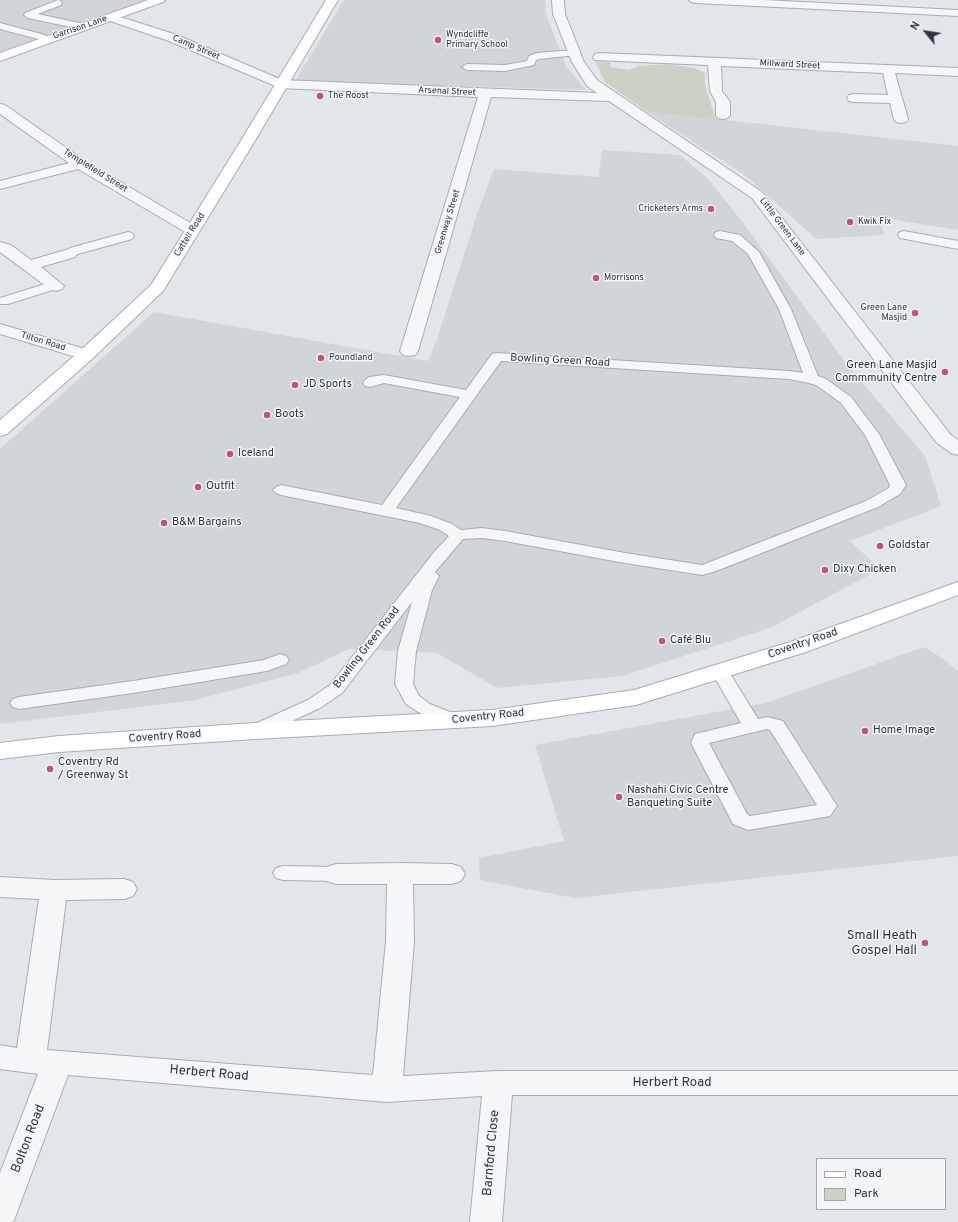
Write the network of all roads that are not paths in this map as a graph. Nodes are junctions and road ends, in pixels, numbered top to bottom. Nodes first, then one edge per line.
1 (159, 0) edge
2 (332, 0) edge
3 (558, 0) edge
4 (695, 0) edge
5 (58, 3) dead end
6 (958, 14) edge
7 (111, 18) junction
8 (0, 26) edge
9 (85, 27) junction
10 (44, 41) junction
11 (574, 53) junction
12 (0, 57) edge
13 (599, 57) dead end
14 (714, 62) junction
15 (467, 67) dead end
16 (888, 69) junction
17 (958, 72) edge
18 (280, 84) junction
19 (486, 93) junction
20 (614, 97) junction
21 (854, 98) dead end
22 (895, 99) junction
23 (0, 108) edge
24 (723, 115) dead end
25 (901, 119) dead end
26 (80, 164) junction
27 (0, 185) edge
28 (192, 230) junction
29 (720, 235) dead end
30 (904, 235) dead end
31 (128, 236) dead end
32 (958, 244) edge
33 (0, 247) edge
34 (69, 254) joint
35 (29, 266) junction
36 (56, 286) joint
37 (3, 301) dead end
38 (0, 329) edge
39 (409, 351) dead end
40 (86, 355) junction
41 (812, 379) junction
42 (370, 383) dead end
43 (470, 395) junction
44 (0, 430) edge
45 (958, 449) edge
46 (281, 490) dead end
47 (386, 510) junction
48 (458, 535) junction
49 (441, 554) junction
50 (958, 588) edge
51 (280, 660) dead end
52 (720, 671) junction
53 (19, 703) dead end
54 (455, 721) junction
55 (752, 725) junction
56 (255, 730) junction
57 (0, 751) edge
58 (283, 873) dead end
59 (336, 874) joint
60 (400, 874) junction
61 (452, 874) dead end
62 (0, 887) edge
63 (124, 889) dead end
64 (54, 890) junction
65 (0, 1057) edge
66 (44, 1062) junction
67 (498, 1083) junction
68 (958, 1083) edge
69 (387, 1089) junction
70 (0, 1215) edge
71 (486, 1222) edge

1 - 7 main road, Garrison Lane
2 - 18 main road, Cattell Road
3 - 11 street, Little Green Lane
4 - 6 street
5 - 9 lane
7 - 9 main road, Garrison Lane
7 - 18 street, Camp Street
8 - 10 lane
9 - 10 main road, Garrison Lane
10 - 12 main road, Garrison Lane
11 - 15 lane
11 - 20 street, Little Green Lane
13 - 14 street, Millward Street
14 - 16 street, Millward Street
14 - 24 street
16 - 17 street, Millward Street
16 - 22 street
18 - 19 street, Arsenal Street
18 - 28 main road, Cattell Road
19 - 20 street, Arsenal Street
19 - 39 street, Greenway Street
20 - 45 street, Little Green Lane
21 - 22 street
22 - 25 street
23 - 26 street, Templefield Street
26 - 27 street
26 - 28 street, Templefield Street
28 - 40 main road, Cattell Road
29 - 41 lane
30 - 32 lane
31 - 34 lane
33 - 35 street
34 - 35 street
35 - 36 street
36 - 37 lane
38 - 40 street, Tilton Road
40 - 44 main road, Cattell Road
41 - 43 lane, Bowling Green Road
41 - 48 lane
42 - 43 lane
43 - 47 lane, Bowling Green Road
46 - 47 lane
47 - 48 lane
48 - 49 lane, Bowling Green Road
49 - 54 lane, Bowling Green Road
49 - 56 lane, Bowling Green Road
50 - 52 main road, Coventry Road
51 - 53 lane
52 - 54 main road, Coventry Road
52 - 55 lane
54 - 56 main road, Coventry Road
55 - 55 lane
56 - 57 main road, Coventry Road
58 - 59 lane
59 - 60 street
60 - 61 street
60 - 69 street
62 - 64 street
63 - 64 street
64 - 66 street
65 - 66 street, Herbert Road
66 - 69 street, Herbert Road
66 - 70 street, Bolton Road
67 - 68 street, Herbert Road
67 - 69 street, Herbert Road
67 - 71 street, Barnford Close

